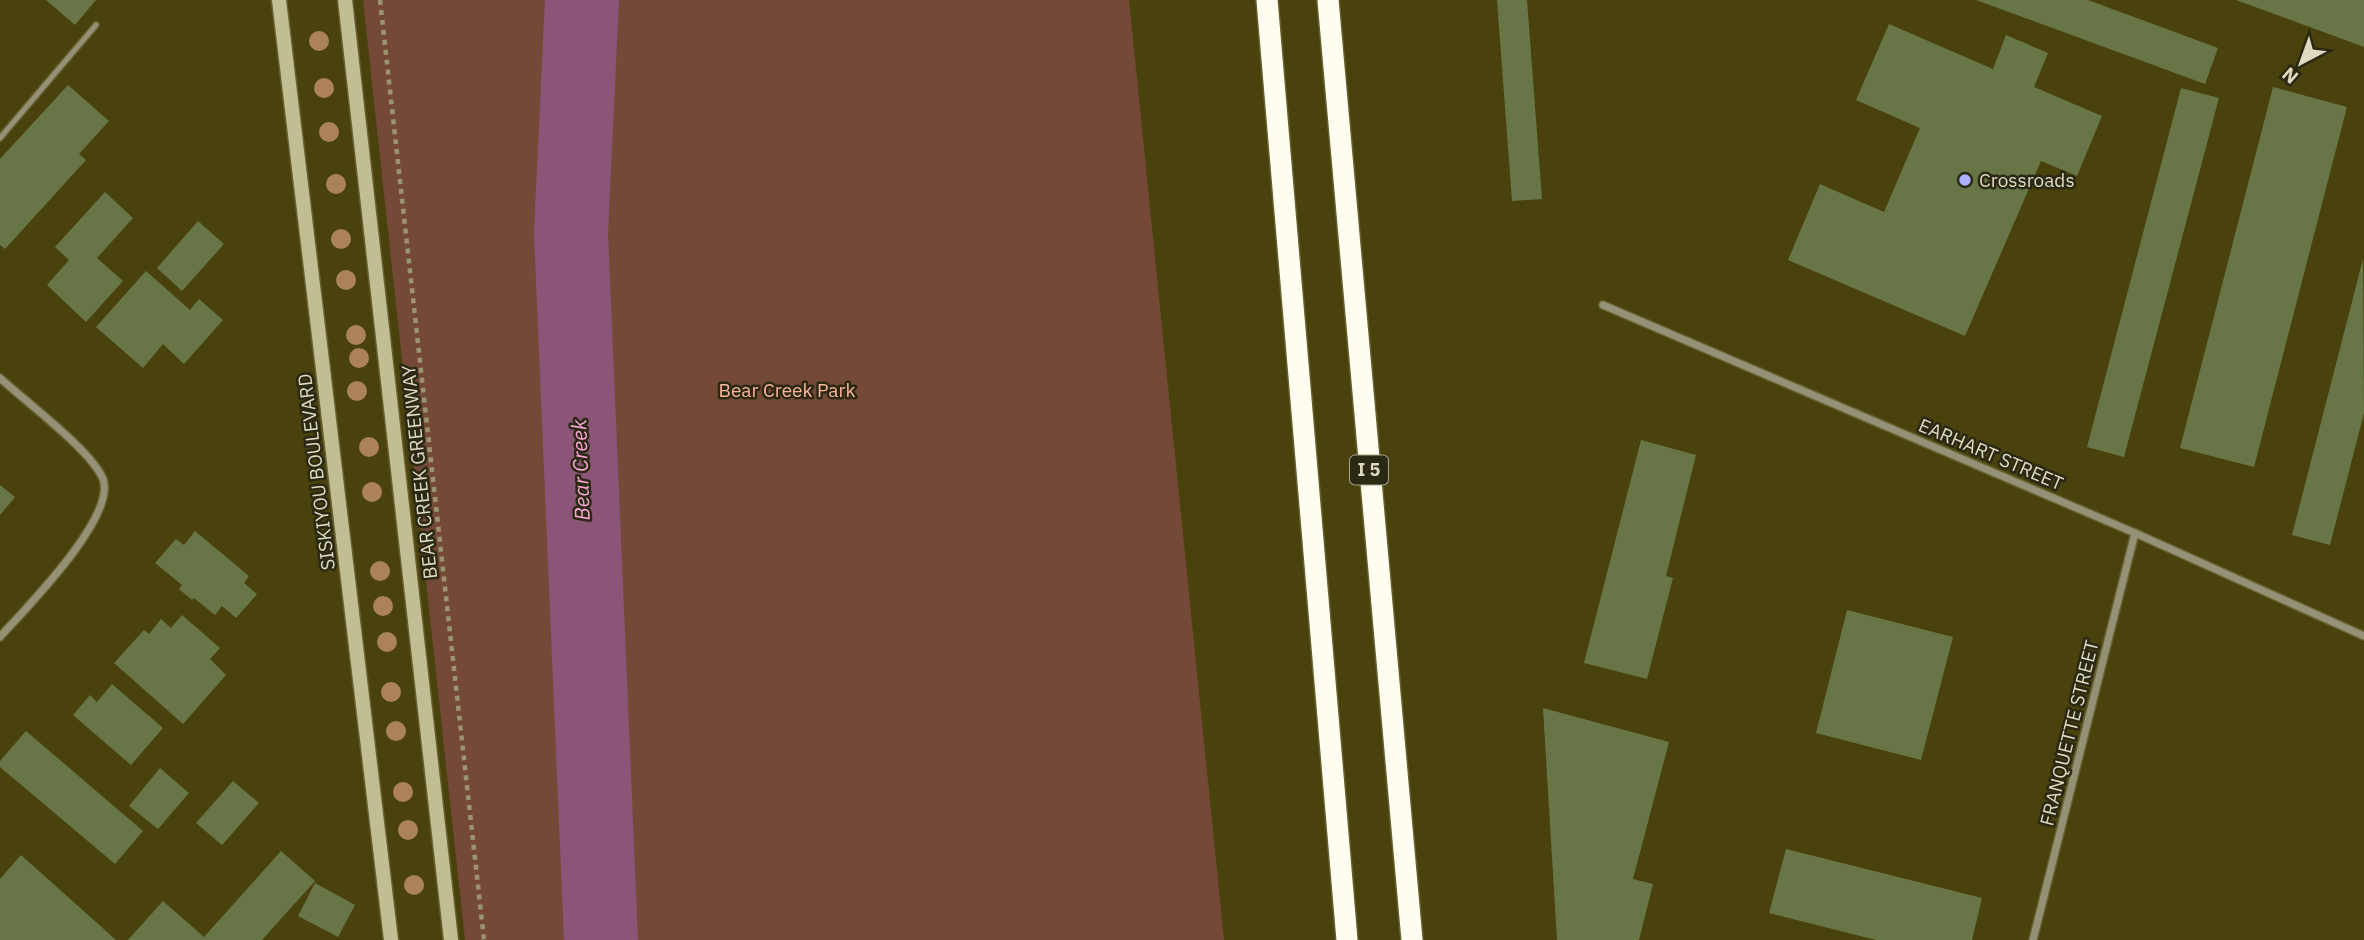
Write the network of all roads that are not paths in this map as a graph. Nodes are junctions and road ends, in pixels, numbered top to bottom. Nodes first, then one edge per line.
1 (279, 0) edge
2 (345, 0) edge
3 (1266, 0) edge
4 (1328, 0) edge
5 (96, 25) dead end
6 (0, 138) edge
7 (1603, 305) dead end
8 (0, 378) edge
9 (2134, 533) junction
10 (2364, 636) edge
11 (0, 638) edge
12 (391, 940) edge
13 (451, 940) edge
14 (1347, 940) edge
15 (1412, 940) edge
16 (2033, 940) edge

1 - 12 street, SISKIYOU BOULEVARD
2 - 13 street
3 - 14 highway
4 - 15 highway, I 5
5 - 6 lane
7 - 9 street, EARHART STREET
8 - 11 street
9 - 10 street, EARHART STREET
9 - 16 street, FRANQUETTE STREET

